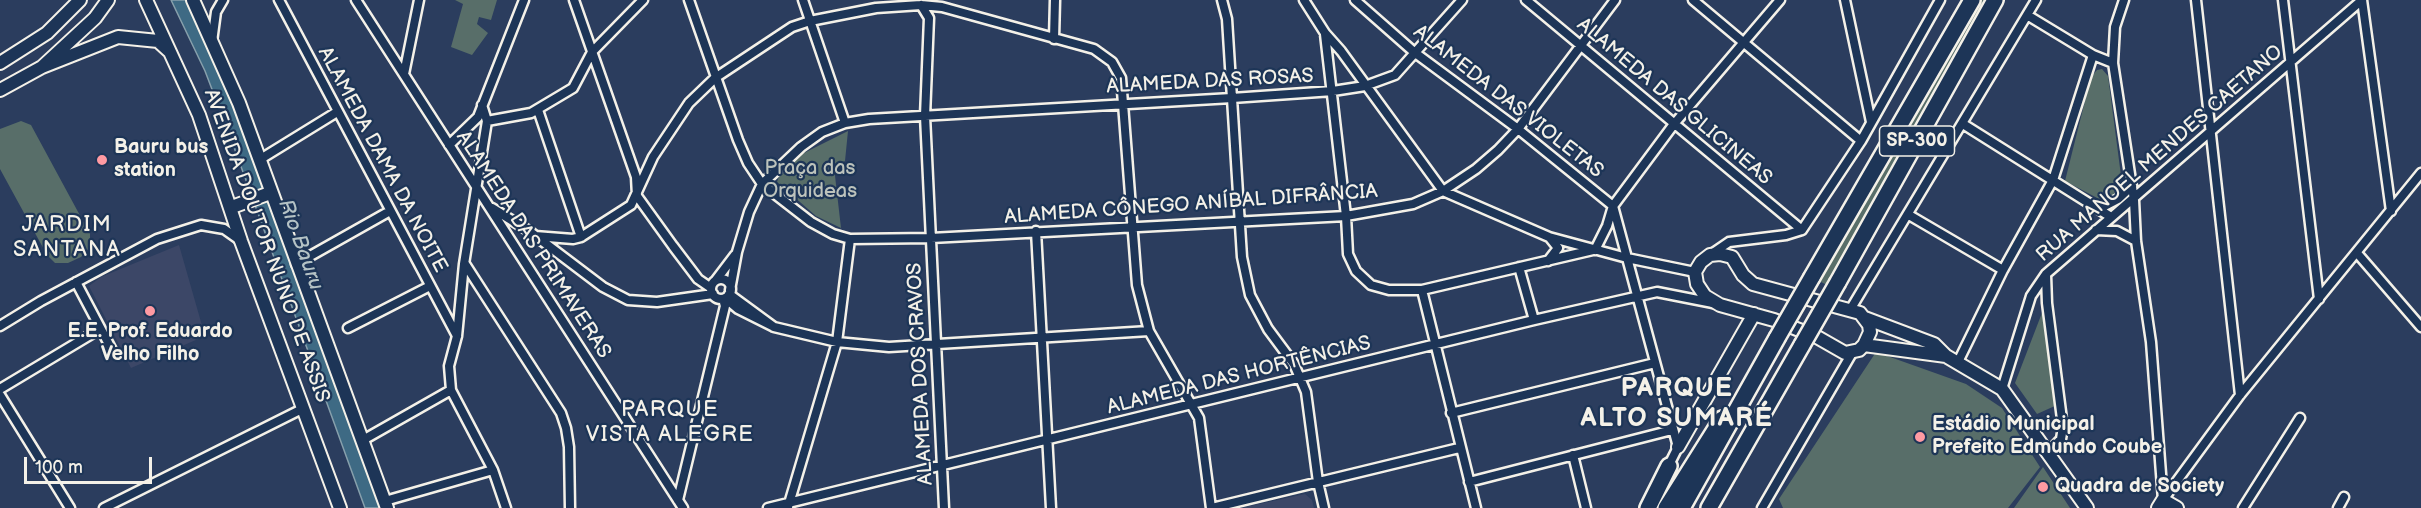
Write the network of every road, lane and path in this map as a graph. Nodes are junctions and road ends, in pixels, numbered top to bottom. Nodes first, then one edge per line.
1 (80, 0) edge
2 (108, 0) edge
3 (146, 0) edge
4 (193, 0) edge
5 (223, 0) edge
6 (279, 0) edge
7 (356, 0) edge
8 (419, 0) edge
9 (524, 0) edge
10 (574, 0) edge
11 (644, 0) edge
12 (689, 0) edge
13 (803, 0) edge
14 (911, 0) edge
15 (1055, 0) edge
16 (1222, 0) edge
17 (1304, 0) edge
18 (1355, 0) edge
19 (1462, 0) edge
20 (1526, 0) edge
21 (1615, 0) edge
22 (1693, 0) edge
23 (1780, 0) edge
24 (1845, 0) edge
25 (1940, 0) edge
26 (1995, 0) edge
27 (2036, 0) edge
28 (2124, 0) edge
29 (2196, 0) edge
30 (2283, 0) edge
31 (2362, 0) edge
32 (1970, 2) edge
33 (921, 5) junction
34 (2027, 15) junction
35 (810, 21) junction
36 (1325, 33) junction
37 (1054, 39) junction
38 (212, 42) junction
39 (1742, 42) junction
40 (1580, 45) junction
41 (1341, 51) junction
42 (592, 52) junction
43 (1414, 52) junction
44 (173, 55) junction
45 (2092, 55) junction
46 (1329, 57) junction
47 (2291, 60) junction
48 (0, 63) edge
49 (2113, 63) junction
50 (42, 67) junction
51 (404, 74) junction
52 (715, 78) junction
53 (1365, 86) junction
54 (0, 90) edge
55 (1333, 91) junction
56 (1232, 98) junction
57 (1124, 103) junction
58 (482, 105) junction
59 (538, 110) junction
60 (337, 112) junction
61 (925, 116) junction
62 (487, 121) junction
63 (1871, 122) junction
64 (845, 123) junction
65 (1674, 124) junction
66 (1963, 124) junction
67 (1518, 129) junction
68 (2210, 134) junction
69 (1861, 141) junction
70 (449, 145) junction
71 (258, 160) junction
72 (2421, 173) edge
73 (2053, 180) junction
74 (762, 184) junction
75 (2132, 186) junction
76 (476, 188) junction
77 (1443, 191) junction
78 (270, 193) junction
79 (638, 196) junction
80 (2134, 200) junction
81 (489, 206) junction
82 (1613, 206) junction
83 (232, 207) junction
84 (2099, 209) junction
85 (390, 211) junction
86 (2391, 211) junction
87 (1909, 215) junction
88 (1346, 216) junction
89 (2111, 217) junction
90 (1239, 220) junction
91 (1132, 226) junction
92 (1802, 230) junction
93 (2096, 230) junction
94 (1036, 231) junction
95 (532, 233) junction
96 (1549, 237) junction
97 (577, 238) junction
98 (931, 238) junction
99 (850, 239) junction
100 (510, 240) junction
101 (241, 241) junction
102 (2136, 241) junction
103 (1595, 250) junction
104 (737, 252) junction
105 (2357, 253) junction
106 (1710, 255) junction
107 (1627, 258) junction
108 (1548, 261) junction
109 (568, 262) junction
110 (296, 264) junction
111 (464, 264) junction
112 (1519, 267) junction
113 (2003, 270) junction
114 (1695, 272) junction
115 (2046, 274) junction
116 (76, 282) junction
117 (430, 286) junction
118 (712, 287) junction
119 (1422, 290) junction
120 (727, 295) junction
121 (2031, 296) junction
122 (1638, 297) junction
123 (2319, 299) junction
124 (2047, 303) junction
125 (1720, 305) junction
126 (1850, 310) junction
127 (1754, 314) junction
128 (1866, 318) junction
129 (1534, 320) junction
130 (0, 326) edge
131 (2421, 327) edge
132 (348, 328) dead end
133 (100, 329) junction
134 (1149, 331) junction
135 (457, 336) junction
136 (1042, 338) junction
137 (837, 342) junction
138 (938, 345) junction
139 (1436, 345) junction
140 (1864, 345) junction
141 (113, 352) dead end
142 (1852, 352) junction
143 (1946, 356) junction
144 (1958, 362) junction
145 (1655, 363) junction
146 (1763, 365) junction
147 (1300, 378) junction
148 (0, 389) edge
149 (2002, 389) junction
150 (451, 390) junction
151 (0, 395) edge
152 (2240, 395) junction
153 (1191, 404) junction
154 (304, 408) junction
155 (1451, 413) junction
156 (2300, 418) dead end
157 (1672, 430) junction
158 (1048, 439) junction
159 (363, 440) junction
160 (1678, 447) junction
161 (1460, 448) junction
162 (2047, 454) junction
163 (1573, 455) junction
164 (942, 464) junction
165 (1669, 466) junction
166 (493, 470) junction
167 (1318, 482) junction
168 (1469, 482) junction
169 (2344, 497) dead end
170 (678, 500) junction
171 (2161, 504) edge
172 (386, 505) edge
173 (788, 506) edge
174 (70, 508) edge
175 (104, 508) edge
176 (340, 508) edge
177 (506, 508) edge
178 (570, 508) edge
179 (683, 508) edge
180 (768, 508) edge
181 (944, 508) edge
182 (1051, 508) edge
183 (1212, 508) edge
184 (1324, 508) edge
185 (1476, 508) edge
186 (1586, 508) edge
187 (1640, 508) edge
188 (1648, 508) edge
189 (1666, 508) edge
190 (1682, 508) edge
191 (1709, 508) edge
192 (1762, 508) edge
193 (2087, 508) edge
194 (2177, 508) edge
195 (2242, 508) edge
196 (2338, 508) edge

1 - 48 main road
2 - 50 main road
3 - 44 main road, AVENIDA DOUTOR NUNO DE ASSIS
4 - 38 main road, AVENIDA DOUTOR NUNO DE ASSIS
5 - 38 street
6 - 60 street, ALAMEDA DAMA DA NOITE
7 - 51 street, ALAMEDA DAS PRIMAVERAS
8 - 51 street
9 - 58 street
10 - 42 street
11 - 42 street
12 - 52 street
13 - 35 street
14 - 33 street
15 - 37 street
16 - 56 street
17 - 36 street
18 - 43 street, ALAMEDA DAS VIOLETAS
19 - 43 street, ALAMEDA DAS ROSAS
20 - 40 street, ALAMEDA DAS GLICINEAS
21 - 40 street, ALAMEDA CÔNEGO ANÍBAL DIFRÂNCIA
22 - 39 street
23 - 39 street
24 - 63 street
25 - 63 street
26 - 191 highway, SP-300, bridge
27 - 34 street
28 - 49 street
29 - 68 street
30 - 47 street
31 - 47 street, RUA MANOEL MENDES CAETANO
31 - 86 street
32 - 146 highway, SP-300, bridge
33 - 35 street
33 - 37 street
33 - 61 street
34 - 45 street
34 - 66 street
35 - 52 street
35 - 64 street
36 - 41 street
36 - 46 street
37 - 57 street
38 - 71 main road, AVENIDA DOUTOR NUNO DE ASSIS
39 - 65 street
39 - 69 street
40 - 65 street, ALAMEDA DAS GLICINEAS
40 - 67 street, ALAMEDA CÔNEGO ANÍBAL DIFRÂNCIA
41 - 46 street
41 - 53 street
42 - 59 street
42 - 79 street
43 - 53 street, ALAMEDA DAS ROSAS
43 - 67 street, ALAMEDA DAS VIOLETAS
44 - 50 main road
44 - 83 main road, AVENIDA DOUTOR NUNO DE ASSIS
45 - 49 street
45 - 73 street
46 - 55 street
47 - 68 street, RUA MANOEL MENDES CAETANO
47 - 123 street
49 - 75 street
50 - 54 main road
51 - 70 street, ALAMEDA DAS PRIMAVERAS
52 - 74 street
52 - 79 street
53 - 55 street, ALAMEDA DAS ROSAS
53 - 77 street
55 - 56 street, ALAMEDA DAS ROSAS
55 - 88 street
56 - 57 street, ALAMEDA DAS ROSAS
56 - 90 street
57 - 61 street, ALAMEDA DAS ROSAS
57 - 91 street
58 - 62 street
58 - 70 street
59 - 62 street
59 - 97 street
60 - 71 street
60 - 85 street, ALAMEDA DAMA DA NOITE
61 - 64 street, ALAMEDA DAS ROSAS
61 - 98 street, ALAMEDA DOS CRAVOS
62 - 76 street
63 - 69 street
64 - 74 street, ALAMEDA DAS ROSAS
65 - 82 street
65 - 92 street, ALAMEDA DAS GLICINEAS
66 - 73 street
66 - 87 street
67 - 77 street, ALAMEDA CÔNEGO ANÍBAL DIFRÂNCIA
67 - 82 street, ALAMEDA DAS VIOLETAS
68 - 80 street, RUA MANOEL MENDES CAETANO
68 - 152 street
69 - 92 street
70 - 76 street, ALAMEDA DAS PRIMAVERAS
71 - 78 main road, AVENIDA DOUTOR NUNO DE ASSIS
72 - 86 street
73 - 84 street
73 - 113 street
74 - 99 street
74 - 104 street
75 - 80 street
75 - 84 street
76 - 81 street, ALAMEDA DAS PRIMAVERAS
76 - 111 street
77 - 88 street, ALAMEDA CÔNEGO ANÍBAL DIFRÂNCIA
77 - 96 street
78 - 83 main road
78 - 110 main road, AVENIDA DOUTOR NUNO DE ASSIS
79 - 97 street
79 - 118 street
80 - 89 street, RUA MANOEL MENDES CAETANO
80 - 102 street
81 - 95 street
81 - 100 street, ALAMEDA DAS PRIMAVERAS
82 - 103 street
82 - 107 street
83 - 101 main road, AVENIDA DOUTOR NUNO DE ASSIS
84 - 89 street
85 - 110 street
85 - 117 street, ALAMEDA DAMA DA NOITE
86 - 105 street
87 - 113 street
87 - 126 street
88 - 90 street, ALAMEDA CÔNEGO ANÍBAL DIFRÂNCIA
88 - 119 street
89 - 93 street, RUA MANOEL MENDES CAETANO
90 - 91 street, ALAMEDA CÔNEGO ANÍBAL DIFRÂNCIA
90 - 147 street
91 - 94 street, ALAMEDA CÔNEGO ANÍBAL DIFRÂNCIA
91 - 134 street
92 - 106 street
93 - 102 street
93 - 115 street, RUA MANOEL MENDES CAETANO
94 - 98 street, ALAMEDA CÔNEGO ANÍBAL DIFRÂNCIA
94 - 136 street
95 - 97 street
95 - 100 street
95 - 109 street
96 - 103 street
96 - 108 street
97 - 109 street
98 - 99 street, ALAMEDA CÔNEGO ANÍBAL DIFRÂNCIA
98 - 138 street, ALAMEDA DOS CRAVOS
99 - 137 street
100 - 170 street, ALAMEDA DAS PRIMAVERAS
101 - 116 street
101 - 154 main road, AVENIDA DOUTOR NUNO DE ASSIS
102 - 171 street
103 - 107 street
103 - 108 street
104 - 118 street
104 - 120 street
105 - 123 street
105 - 131 street
106 - 114 main road
106 - 126 main road
107 - 114 street
107 - 122 street
108 - 112 street
109 - 118 street
110 - 159 main road, AVENIDA DOUTOR NUNO DE ASSIS
111 - 135 street
111 - 178 street
112 - 119 street
112 - 129 street
113 - 144 street
114 - 125 main road
115 - 121 street, RUA MANOEL MENDES CAETANO
115 - 124 street
116 - 130 street
116 - 133 street
117 - 132 street
117 - 135 street, ALAMEDA DAMA DA NOITE
118 - 120 street
118 - 120 street
119 - 139 street
120 - 137 street
120 - 170 street
121 - 124 street
121 - 149 street, RUA MANOEL MENDES CAETANO
122 - 125 street, ALAMEDA DAS HORTÊNCIAS
122 - 129 street, ALAMEDA DAS HORTÊNCIAS
122 - 145 street
123 - 152 street
124 - 162 street
125 - 127 main road
126 - 128 main road
127 - 142 main road
127 - 160 main road
128 - 140 main road
128 - 143 main road
129 - 139 street, ALAMEDA DAS HORTÊNCIAS
133 - 141 street
133 - 148 street
134 - 136 street
134 - 153 street
135 - 150 street
136 - 138 street
136 - 158 street
137 - 138 street
137 - 173 street
138 - 164 street, ALAMEDA DOS CRAVOS
139 - 147 street, ALAMEDA DAS HORTÊNCIAS
139 - 155 street
140 - 142 main road
140 - 143 main road
142 - 192 street
143 - 144 main road
144 - 149 main road
145 - 155 street
145 - 157 street
146 - 189 highway
146 - 190 highway, SP-300
147 - 153 street, ALAMEDA DAS HORTÊNCIAS
147 - 167 street
149 - 162 main road
150 - 159 street
150 - 166 street
151 - 174 street
152 - 171 street
153 - 158 street, ALAMEDA DAS HORTÊNCIAS
153 - 183 street
154 - 175 street
154 - 176 main road, AVENIDA DOUTOR NUNO DE ASSIS
155 - 161 street
156 - 195 street
157 - 160 street
157 - 163 street
158 - 164 street, ALAMEDA DAS HORTÊNCIAS
158 - 182 street
159 - 172 main road, AVENIDA DOUTOR NUNO DE ASSIS
160 - 165 street
161 - 167 street
161 - 168 street
162 - 193 main road
163 - 168 street
163 - 186 street
164 - 173 street, ALAMEDA DAS HORTÊNCIAS
164 - 181 street, ALAMEDA DOS CRAVOS
165 - 187 street
165 - 188 highway
166 - 172 street
166 - 177 street
167 - 183 street
167 - 184 street
168 - 185 street
169 - 196 street
170 - 179 street, ALAMEDA DAS PRIMAVERAS
171 - 194 main road
173 - 180 street, ALAMEDA DAS HORTÊNCIAS

